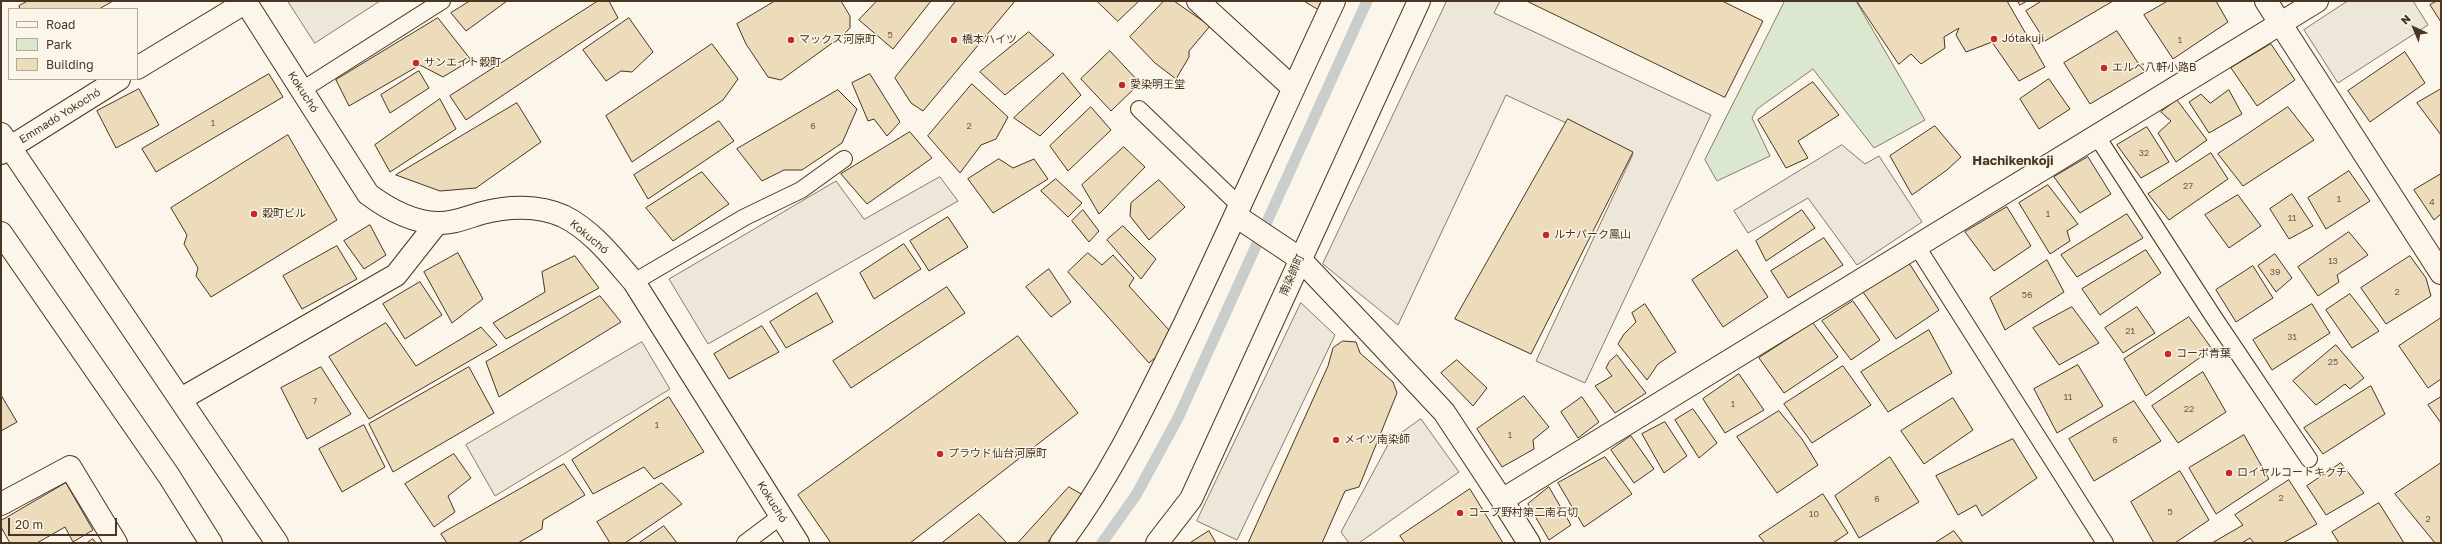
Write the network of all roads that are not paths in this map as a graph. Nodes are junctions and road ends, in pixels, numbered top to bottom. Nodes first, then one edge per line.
1 (442, 1) edge
2 (1198, 1) edge
3 (1334, 1) edge
4 (1419, 1) edge
5 (2266, 1) edge
6 (2317, 1) edge
7 (245, 2) edge
8 (2280, 24) junction
9 (138, 67) edge
10 (117, 80) edge
11 (1293, 88) junction
12 (302, 90) junction
13 (1139, 109) dead end
14 (2096, 135) junction
15 (4, 145) edge
16 (844, 159) dead end
17 (1242, 216) junction
18 (437, 223) junction
19 (1, 232) edge
20 (1916, 245) junction
21 (1294, 255) junction
22 (2441, 273) edge
23 (634, 282) junction
24 (181, 400) junction
25 (2309, 459) dead end
26 (1502, 500) junction
27 (1, 504) edge
28 (781, 516) junction
29 (116, 543) edge
30 (210, 543) edge
31 (277, 543) edge
32 (744, 543) edge
33 (798, 543) edge
34 (1060, 543) edge
35 (1157, 543) edge
36 (1529, 543) edge
37 (2105, 543) edge

1 - 12 lane
2 - 11 street
3 - 11 street
4 - 21 street, 南染師町
5 - 8 street
6 - 8 street
7 - 9 street
7 - 12 street, Kokuchó
8 - 14 street
8 - 22 street
10 - 15 street, Emmadó Yokochó
11 - 17 street
12 - 18 street, Kokuchó
13 - 17 lane
14 - 20 street
14 - 25 lane
15 - 24 street
16 - 23 lane
17 - 21 street
17 - 34 street
18 - 23 street, Kokuchó
18 - 24 street
19 - 30 street
20 - 26 street
20 - 37 lane
21 - 26 street
21 - 35 street, 南染師町
23 - 28 street, Kokuchó
24 - 31 street
26 - 36 street
27 - 29 street
28 - 32 lane
28 - 33 street, Kokuchó

